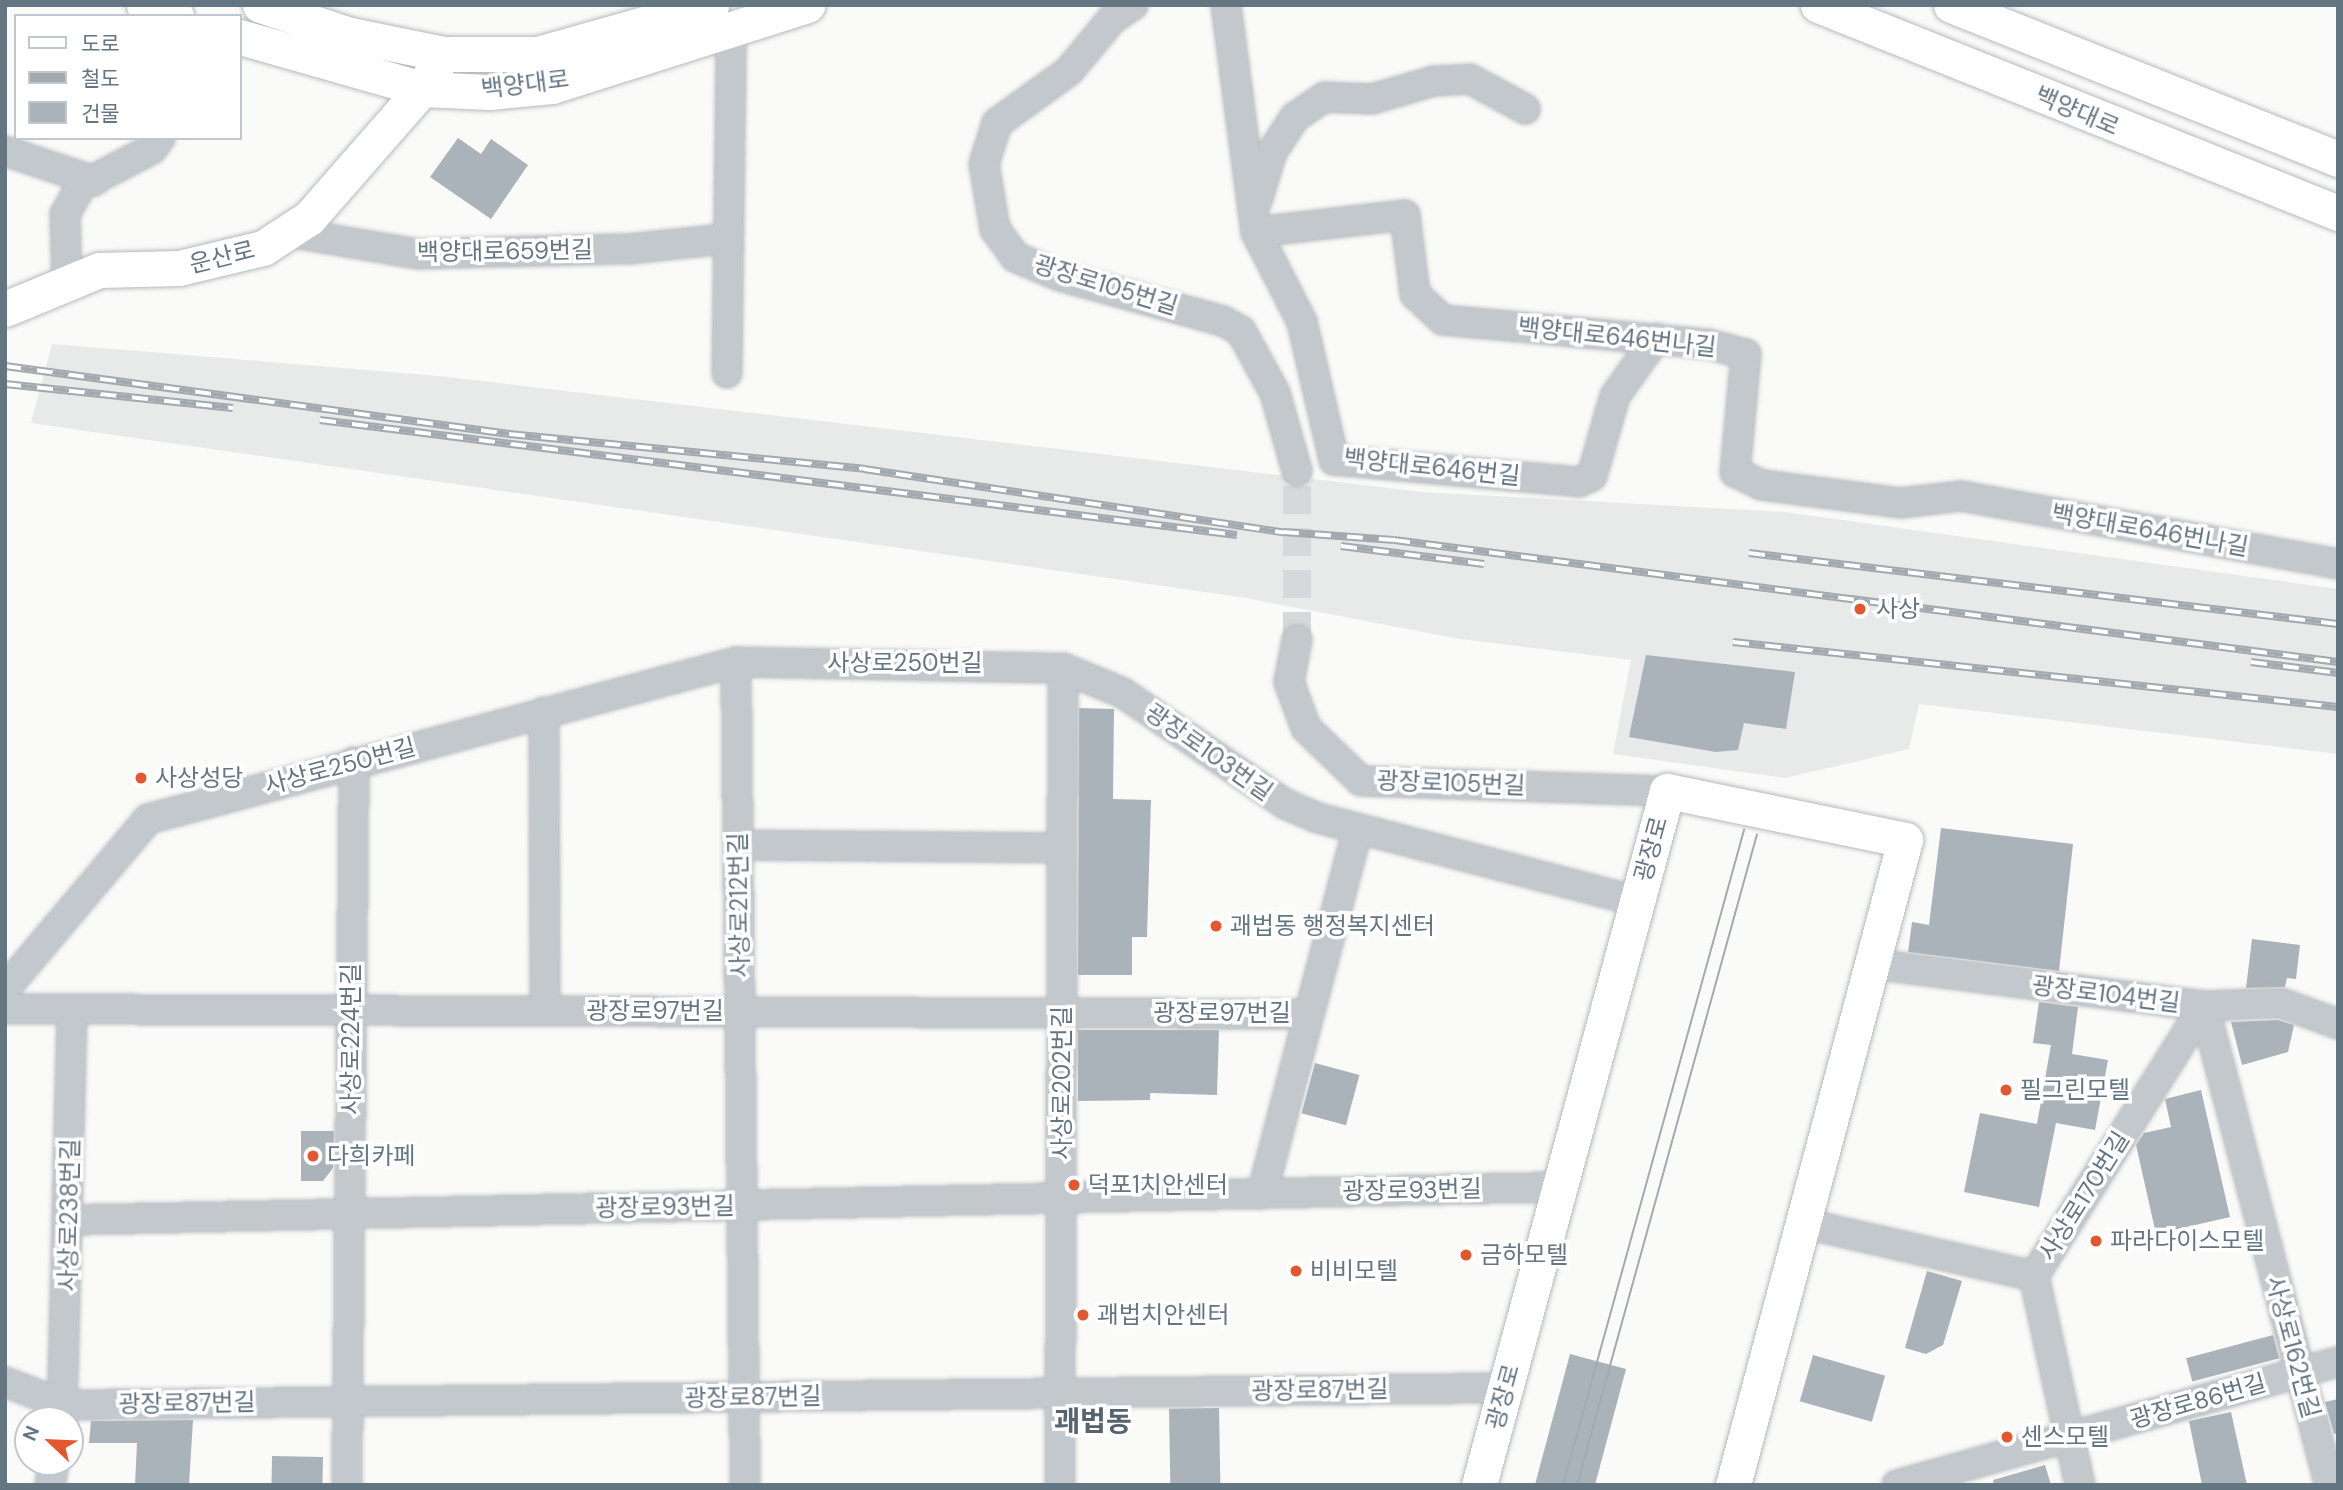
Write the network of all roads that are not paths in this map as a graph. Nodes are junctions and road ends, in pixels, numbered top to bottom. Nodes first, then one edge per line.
1 (261, 5) edge
2 (807, 5) edge
3 (1133, 5) edge
4 (1226, 5) edge
5 (1818, 5) edge
6 (1951, 5) edge
7 (721, 18) edge
8 (242, 38) edge
9 (443, 54) junction
10 (422, 89) junction
11 (1525, 109) dead end
12 (159, 140) edge
13 (5, 151) edge
14 (2338, 159) edge
15 (94, 181) junction
16 (2338, 213) edge
17 (287, 232) junction
18 (1256, 232) junction
19 (724, 239) junction
20 (67, 286) junction
21 (5, 309) edge
22 (1656, 338) junction
23 (727, 373) dead end
24 (1297, 471) tunnel mouth
25 (2338, 564) edge
26 (1297, 640) tunnel mouth
27 (736, 662) junction
28 (1063, 668) junction
29 (544, 712) junction
30 (354, 762) junction
31 (1667, 791) junction
32 (1357, 833) junction
33 (738, 845) junction
34 (1062, 848) junction
35 (1637, 901) junction
36 (1872, 964) junction
37 (5, 989) edge
38 (2204, 1006) junction
39 (5, 1009) edge
40 (72, 1009) junction
41 (351, 1010) junction
42 (545, 1011) junction
43 (740, 1012) junction
44 (1062, 1013) junction
45 (1306, 1014) junction
46 (2338, 1024) edge
47 (1561, 1187) junction
48 (1262, 1194) junction
49 (1061, 1198) junction
50 (742, 1205) junction
51 (350, 1214) junction
52 (68, 1220) junction
53 (1802, 1223) junction
54 (2034, 1276) junction
55 (2338, 1362) edge
56 (2299, 1373) junction
57 (5, 1382) edge
58 (1506, 1388) junction
59 (1060, 1393) junction
60 (744, 1397) junction
61 (348, 1401) junction
62 (52, 1406) edge
63 (64, 1406) edge
64 (84, 1411) edge
65 (2069, 1437) junction
66 (348, 1485) edge
67 (745, 1485) edge
68 (1060, 1485) edge
69 (1479, 1485) edge
70 (1733, 1485) edge
71 (1897, 1485) edge
72 (2080, 1485) edge
73 (2330, 1485) edge

1 - 9 main road, 백양대로
2 - 7 main road, 백양대로
3 - 24 street, 광장로105번길
4 - 18 street, 백양대로646번길
5 - 16 main road, 백양대로
6 - 14 main road, 백양대로
7 - 9 main road, 백양대로
7 - 10 main road, 백양대로
7 - 19 street
8 - 10 main road, 백양대로
9 - 10 main road, 운산로
10 - 17 main road, 운산로
11 - 18 street
12 - 15 street
13 - 15 street
15 - 20 street
17 - 19 street, 백양대로659번길
17 - 20 main road, 운산로
18 - 22 street, 백양대로646번나길
18 - 22 street, 백양대로646번길
19 - 23 street
20 - 21 main road, 운산로
22 - 25 street, 백양대로646번나길
26 - 31 street, 광장로105번길
27 - 28 street, 사상로250번길
27 - 29 street, 사상로250번길
27 - 33 street, 사상로212번길
28 - 32 street, 광장로103번길
28 - 34 street, 사상로202번길
29 - 30 street, 사상로250번길
29 - 42 street
30 - 37 street, 사상로250번길
30 - 41 street, 사상로224번길
31 - 35 main road, 광장로
31 - 36 main road, 광장로
32 - 35 street, 광장로103번길
32 - 45 street
33 - 34 street
33 - 43 street, 사상로212번길
34 - 44 street, 사상로202번길
35 - 47 main road, 광장로
36 - 38 street, 광장로104번길
36 - 53 main road, 광장로
38 - 46 street, 광장로104번길
38 - 54 street, 사상로170번길
38 - 56 street, 사상로162번길
39 - 40 street, 광장로97번길
40 - 41 street, 광장로97번길
40 - 52 street, 사상로238번길
41 - 42 street, 광장로97번길
41 - 51 street, 사상로224번길
42 - 43 street, 광장로97번길
43 - 44 street, 광장로97번길
43 - 50 street, 사상로212번길
44 - 45 street, 광장로97번길
44 - 49 street, 사상로202번길
45 - 48 street
47 - 48 street, 광장로93번길
47 - 58 main road, 광장로
48 - 49 street, 광장로93번길
49 - 50 street, 광장로93번길
49 - 59 street, 사상로202번길
50 - 51 street, 광장로93번길
50 - 60 street, 사상로212번길
51 - 52 street, 광장로93번길
51 - 61 street, 사상로224번길
52 - 63 street, 사상로238번길
53 - 54 street
53 - 70 main road, 광장로
54 - 65 street, 사상로170번길
55 - 56 street, 광장로86번길
56 - 65 street, 광장로86번길
56 - 73 street, 사상로162번길
57 - 62 street, 광장로87번길
58 - 59 street, 광장로87번길
58 - 69 main road, 광장로
59 - 60 street, 광장로87번길
59 - 68 street, 사상로202번길
60 - 61 street, 광장로87번길
60 - 67 street, 사상로212번길
61 - 64 street, 광장로87번길
61 - 66 street, 사상로224번길
65 - 71 street, 광장로86번길
65 - 72 street, 사상로170번길

